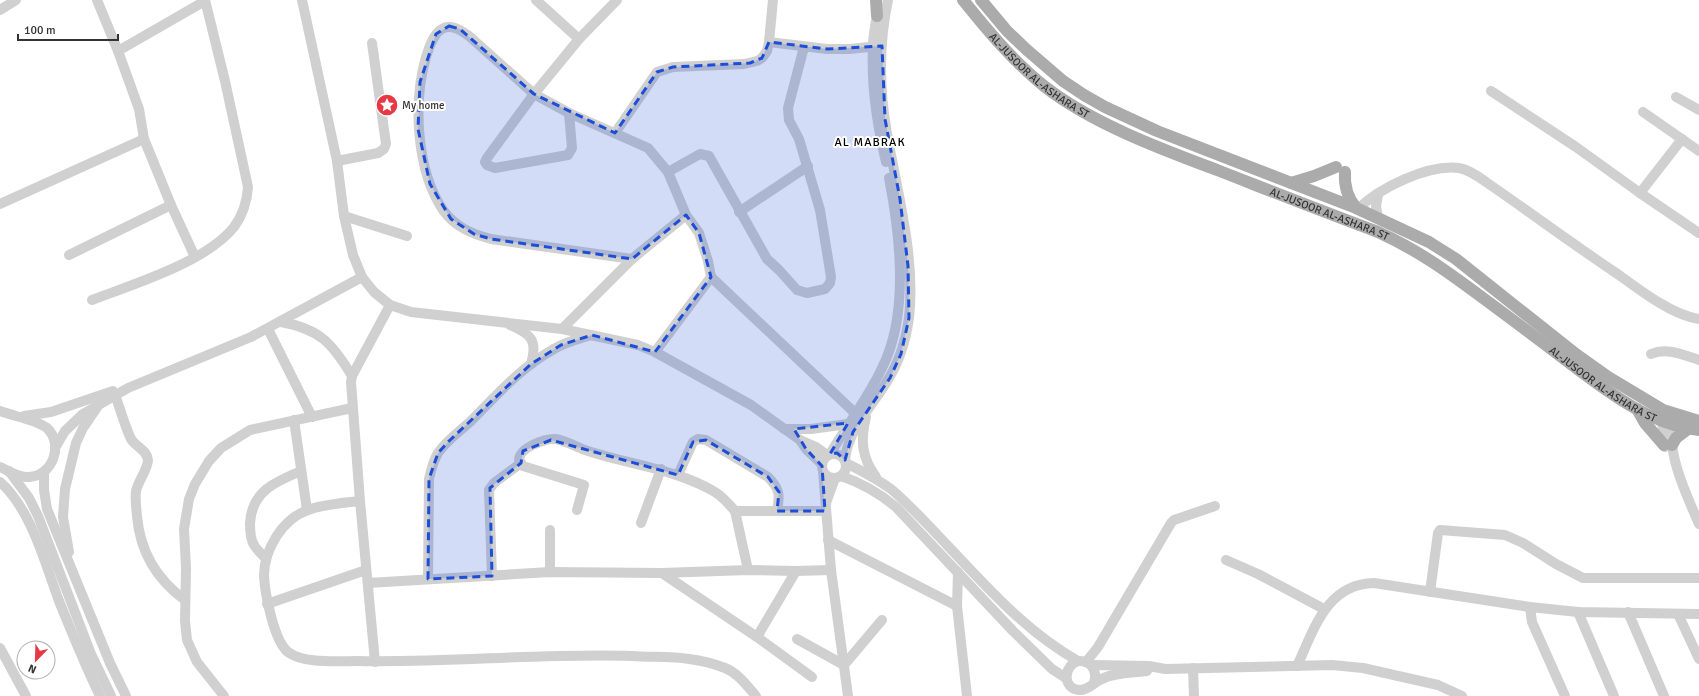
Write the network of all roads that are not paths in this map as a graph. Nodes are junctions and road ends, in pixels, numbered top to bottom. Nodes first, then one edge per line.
1 (16, 0) edge
2 (97, 0) edge
3 (205, 0) edge
4 (302, 0) edge
5 (536, 0) edge
6 (617, 0) edge
7 (773, 0) edge
8 (876, 0) edge
9 (880, 0) edge
10 (888, 0) edge
11 (964, 0) edge
12 (981, 0) edge
13 (0, 10) edge
14 (877, 16) junction
15 (578, 39) junction
16 (769, 42) junction
17 (372, 43) dead end
18 (877, 46) junction
19 (804, 47) junction
20 (118, 51) junction
21 (1491, 91) dead end
22 (534, 94) junction
23 (1676, 97) dead end
24 (1699, 110) edge
25 (1642, 112) dead end
26 (569, 113) junction
27 (615, 133) junction
28 (144, 139) junction
29 (1682, 139) junction
30 (1699, 151) edge
31 (337, 162) junction
32 (808, 166) junction
33 (668, 172) junction
34 (1291, 183) junction
35 (1640, 193) junction
36 (1378, 194) junction
37 (1323, 196) junction
38 (0, 204) edge
39 (171, 205) junction
40 (1310, 206) junction
41 (1357, 209) junction
42 (1322, 211) junction
43 (739, 212) junction
44 (686, 215) junction
45 (344, 216) junction
46 (1378, 218) junction
47 (1698, 230) edge
48 (407, 236) dead end
49 (69, 255) dead end
50 (195, 257) junction
51 (632, 259) junction
52 (362, 277) junction
53 (711, 277) junction
54 (92, 300) dead end
55 (390, 305) junction
56 (1699, 319) edge
57 (500, 321) junction
58 (281, 322) junction
59 (268, 329) junction
60 (562, 329) junction
61 (592, 335) junction
62 (655, 352) junction
63 (1651, 354) dead end
64 (1699, 360) edge
65 (531, 364) junction
66 (352, 376) junction
67 (128, 388) junction
68 (115, 396) junction
69 (100, 404) junction
70 (352, 408) junction
71 (1637, 409) junction
72 (0, 411) edge
73 (867, 412) junction
74 (856, 413) junction
75 (12, 416) junction
76 (312, 416) junction
77 (1667, 417) junction
78 (294, 420) junction
79 (1699, 421) edge
80 (848, 424) junction
81 (784, 429) junction
82 (1694, 429) edge
83 (1668, 445) junction
84 (55, 448) junction
85 (825, 461) junction
86 (846, 462) junction
87 (521, 463) junction
88 (0, 467) edge
89 (661, 469) junction
90 (301, 471) junction
91 (9, 472) junction
92 (44, 472) junction
93 (678, 475) junction
94 (838, 477) junction
95 (879, 481) junction
96 (0, 482) edge
97 (360, 501) junction
98 (1215, 506) dead end
99 (825, 509) junction
100 (307, 510) junction
101 (578, 510) dead end
102 (735, 511) junction
103 (778, 511) junction
104 (641, 523) dead end
105 (1699, 524) edge
106 (42, 525) junction
107 (32, 528) junction
108 (550, 530) dead end
109 (828, 540) junction
110 (266, 559) junction
111 (1226, 560) dead end
112 (366, 570) junction
113 (748, 570) junction
114 (831, 570) junction
115 (72, 571) junction
116 (550, 572) junction
117 (796, 572) junction
118 (958, 572) junction
119 (662, 573) junction
120 (492, 576) junction
121 (1699, 578) edge
122 (428, 579) junction
123 (368, 582) junction
124 (1430, 592) junction
125 (185, 600) junction
126 (267, 604) junction
127 (957, 606) junction
128 (1530, 607) junction
129 (1324, 609) junction
130 (1578, 612) junction
131 (1628, 612) junction
132 (1678, 614) junction
133 (1699, 614) edge
134 (882, 620) dead end
135 (757, 637) junction
136 (797, 638) dead end
137 (0, 648) edge
138 (1699, 660) edge
139 (375, 662) junction
140 (1085, 662) junction
141 (844, 666) junction
142 (1297, 666) junction
143 (1194, 668) junction
144 (1165, 669) junction
145 (812, 677) dead end
146 (1090, 688) edge
147 (1070, 690) edge
148 (26, 696) edge
149 (100, 696) edge
150 (111, 696) edge
151 (126, 696) edge
152 (224, 696) edge
153 (756, 696) edge
154 (848, 696) edge
155 (967, 696) edge
156 (1194, 696) edge
157 (1462, 696) edge
158 (1566, 696) edge
159 (1614, 696) edge
160 (1664, 696) edge

1 - 13 street
2 - 20 street
3 - 20 street
3 - 50 street
4 - 31 street
5 - 15 street
6 - 15 street
7 - 16 street
8 - 14 main road
9 - 14 street
10 - 18 street
11 - 40 main road, AL-JUSOOR AL-ASHARA ST
12 - 34 main road, AL-JUSOOR AL-ASHARA ST
14 - 18 street
15 - 22 street
16 - 19 street
16 - 27 street
17 - 31 street
18 - 19 street
18 - 73 street
18 - 74 street
19 - 32 street
20 - 28 street
21 - 35 street
22 - 26 street
22 - 26 street
22 - 51 street
23 - 24 street
25 - 29 street
26 - 27 street
27 - 33 street
28 - 38 street
28 - 39 street
29 - 30 street
29 - 35 street
31 - 45 street
32 - 43 street
32 - 43 street
33 - 43 street
33 - 44 street
34 - 37 main road, AL-JUSOOR AL-ASHARA ST
34 - 41 main road
35 - 47 street
36 - 41 street
36 - 46 street
36 - 56 street
37 - 40 main road
37 - 41 main road, AL-JUSOOR AL-ASHARA ST
37 - 42 main road
39 - 49 street
39 - 50 street
40 - 42 main road, AL-JUSOOR AL-ASHARA ST
41 - 46 main road, AL-JUSOOR AL-ASHARA ST
42 - 71 main road, AL-JUSOOR AL-ASHARA ST
44 - 51 street
44 - 53 street
45 - 48 street
45 - 52 street
46 - 77 main road, AL-JUSOOR AL-ASHARA ST
50 - 54 street
51 - 60 street
52 - 55 street
52 - 58 street
53 - 62 street
53 - 74 street
55 - 57 street
55 - 66 street
57 - 60 street
57 - 65 street
58 - 59 street
58 - 66 street
59 - 67 street
59 - 76 street
60 - 61 street
61 - 62 street
61 - 65 street
62 - 81 street
63 - 64 street
65 - 122 street
66 - 70 street
67 - 68 street
67 - 75 street
68 - 69 street
68 - 125 street
69 - 84 street
69 - 115 street
70 - 76 street
70 - 97 street
71 - 77 main road, AL-JUSOOR AL-ASHARA ST
71 - 83 main road
72 - 75 street
73 - 86 street
73 - 95 street
74 - 80 street
75 - 84 street
76 - 78 street
77 - 79 main road, AL-JUSOOR AL-ASHARA ST
77 - 82 main road, AL-JUSOOR AL-ASHARA ST
77 - 83 street
78 - 90 street
78 - 125 street
80 - 81 street
80 - 85 street
81 - 85 street
82 - 83 main road
83 - 105 street
84 - 92 street
85 - 86 street
85 - 94 street
85 - 99 street
86 - 94 street
86 - 95 street
87 - 89 street
87 - 101 street
87 - 120 street
88 - 91 street
89 - 93 street
89 - 104 street
90 - 100 street
90 - 110 street
91 - 92 street
91 - 106 street
92 - 115 street
93 - 102 street
93 - 103 street
94 - 99 street
94 - 118 street
95 - 140 street
96 - 107 street
97 - 100 street
97 - 112 street
98 - 140 street
99 - 103 street
99 - 109 street
100 - 110 street
102 - 103 street
102 - 113 street
106 - 107 street
106 - 150 street
107 - 149 street
108 - 116 street
109 - 114 street
109 - 127 street
110 - 126 street
111 - 129 street
112 - 123 street
112 - 126 street
113 - 117 street
113 - 119 street
114 - 117 street
114 - 141 street
115 - 151 street
116 - 119 street
116 - 120 street
117 - 135 street
118 - 127 street
118 - 147 street
119 - 135 street
120 - 122 street
121 - 124 street
122 - 123 street
123 - 139 street
124 - 128 street
124 - 129 street
125 - 152 street
126 - 139 street
127 - 155 street
128 - 130 street
128 - 158 street
129 - 142 street
130 - 131 street
130 - 159 street
131 - 132 street
131 - 160 street
132 - 133 street
132 - 138 street
134 - 141 street
135 - 145 street
136 - 141 street
137 - 148 street
139 - 153 street
140 - 144 street
140 - 146 street
140 - 147 street
141 - 154 street
142 - 143 street
142 - 157 street
143 - 144 street
143 - 156 street
144 - 146 street
146 - 147 street

